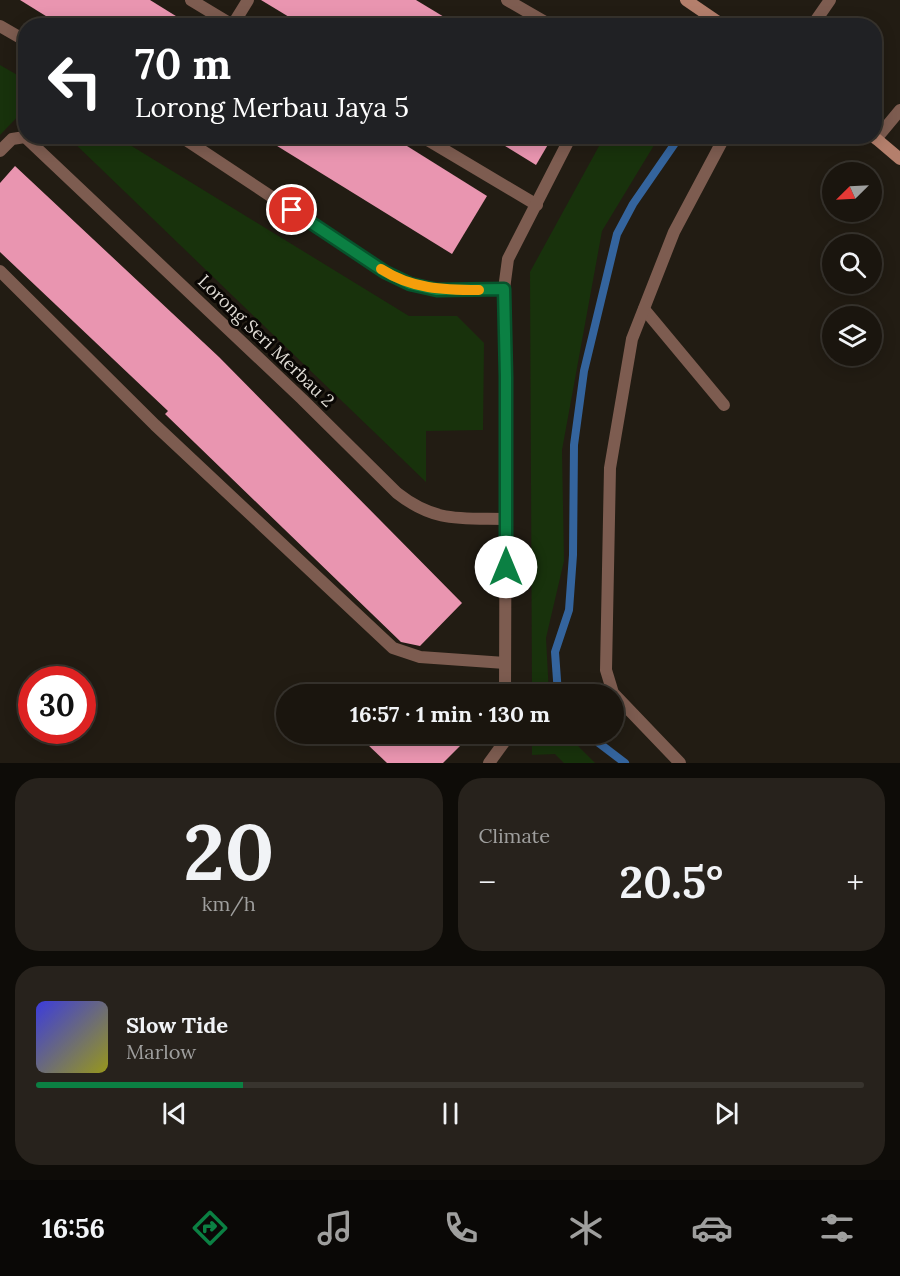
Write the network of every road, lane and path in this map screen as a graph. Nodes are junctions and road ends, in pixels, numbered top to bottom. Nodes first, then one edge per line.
1 (191, 0) edge
2 (248, 0) edge
3 (507, 0) edge
4 (686, 0) edge
5 (830, 0) edge
6 (221, 18) edge
7 (237, 18) edge
8 (538, 18) edge
9 (712, 18) edge
10 (818, 18) edge
11 (0, 26) edge
12 (18, 36) edge
13 (900, 110) edge
14 (882, 130) edge
15 (18, 138) edge
16 (32, 144) edge
17 (192, 144) edge
18 (434, 144) edge
19 (567, 144) edge
20 (721, 144) edge
21 (882, 144) edge
22 (0, 151) edge
23 (900, 159) edge
24 (537, 205) junction
25 (0, 271) edge
26 (504, 289) junction
27 (644, 309) junction
28 (724, 405) dead end
29 (506, 519) junction
30 (505, 663) junction
31 (505, 684) edge
32 (503, 744) edge
33 (489, 763) edge
34 (680, 763) edge

1 - 6 street
2 - 7 street
3 - 8 street
4 - 9 main road
5 - 10 street
11 - 12 street
13 - 14 street
15 - 22 street
16 - 29 street, Lorong Seri Merbau 2
17 - 26 street
18 - 24 street
19 - 24 street
20 - 27 street
21 - 23 main road
24 - 26 street
25 - 30 street
26 - 29 street
27 - 28 street
27 - 34 street
29 - 30 street
30 - 31 street
32 - 33 street

